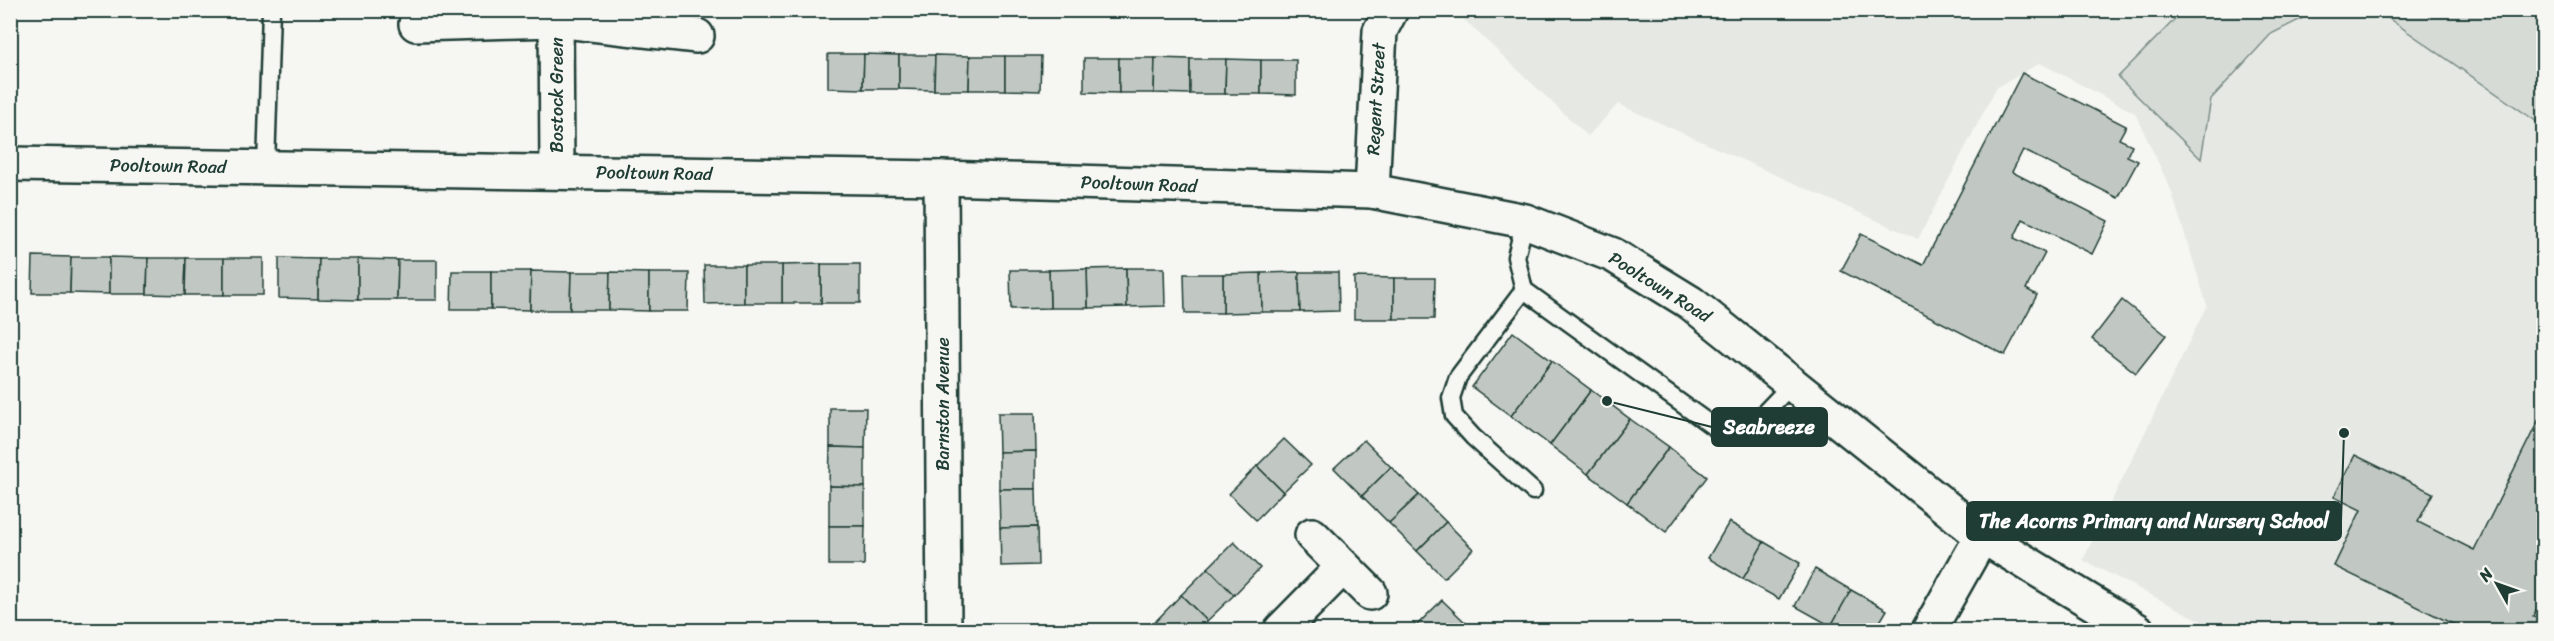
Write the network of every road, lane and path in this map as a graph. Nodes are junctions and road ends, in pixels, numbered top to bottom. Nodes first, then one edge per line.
1 (271, 10) edge
2 (1391, 10) edge
3 (556, 15) edge
4 (416, 24) dead end
5 (697, 36) dead end
6 (10, 164) edge
7 (266, 167) junction
8 (557, 171) junction
9 (941, 178) junction
10 (1372, 191) junction
11 (1525, 221) junction
12 (1524, 290) junction
13 (1793, 383) junction
14 (1533, 491) dead end
15 (1312, 535) dead end
16 (1982, 536) junction
17 (1343, 567) junction
18 (1370, 593) dead end
19 (944, 630) edge
20 (1281, 630) edge
21 (1929, 630) edge
22 (2137, 630) edge

1 - 7 lane
2 - 10 street, Regent Street
3 - 4 street, Bostock Green
3 - 5 street, Bostock Green
3 - 8 street, Bostock Green
6 - 7 street, Pooltown Road
7 - 8 street, Pooltown Road
8 - 9 street, Pooltown Road
9 - 10 street, Pooltown Road
9 - 19 street, Barnston Avenue
10 - 11 street, Pooltown Road
11 - 12 lane
11 - 13 street, Pooltown Road
12 - 13 lane
12 - 14 lane
13 - 16 street, Pooltown Road
15 - 17 street
16 - 21 street
16 - 22 street, Pooltown Road
17 - 18 street
17 - 20 street

